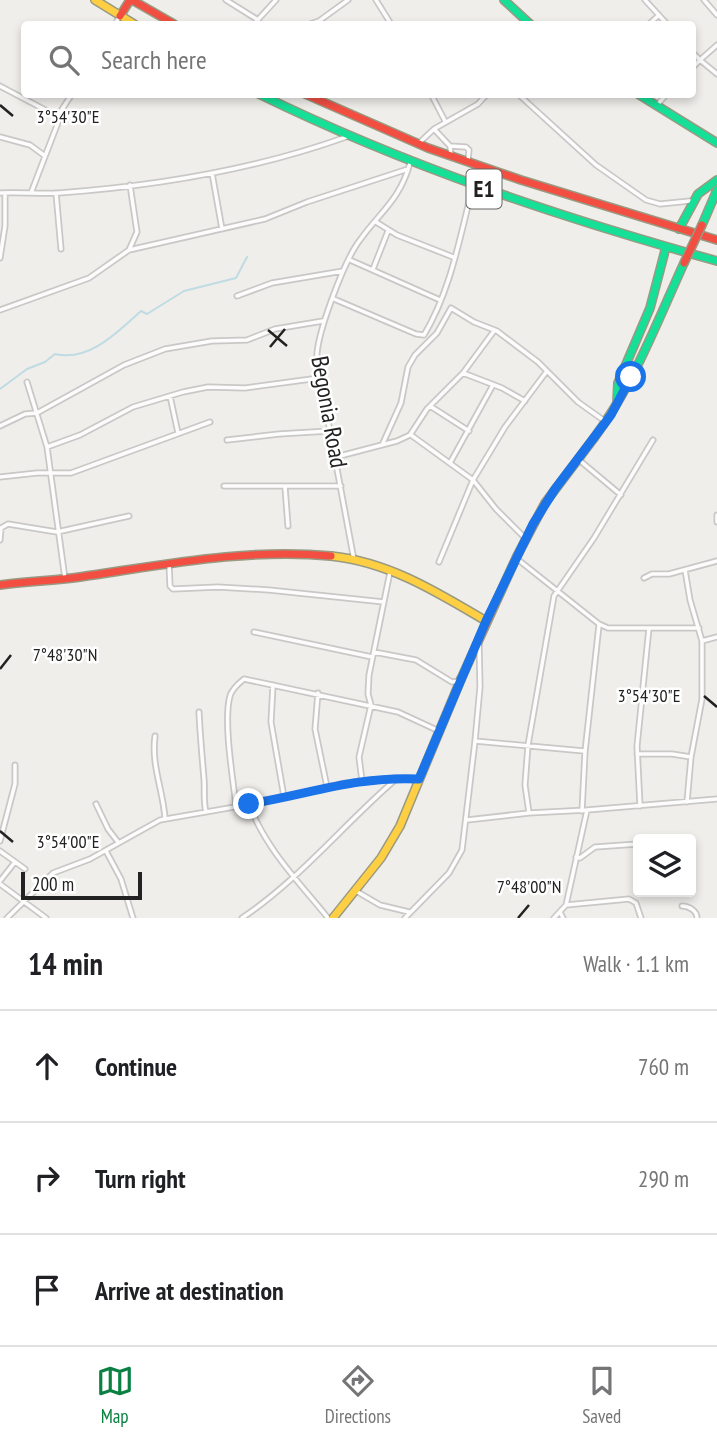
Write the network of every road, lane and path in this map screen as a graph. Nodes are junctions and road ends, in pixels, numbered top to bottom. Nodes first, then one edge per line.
1 (95, 0) edge
2 (131, 0) edge
3 (226, 0) edge
4 (276, 0) edge
5 (348, 0) edge
6 (376, 0) edge
7 (504, 0) edge
8 (645, 0) edge
9 (704, 0) edge
10 (659, 15) junction
11 (717, 15) edge
12 (120, 16) junction
13 (258, 20) joint
14 (117, 21) edge
15 (129, 21) edge
16 (169, 21) edge
17 (318, 21) edge
18 (389, 21) edge
19 (527, 21) edge
20 (652, 21) edge
21 (664, 21) edge
22 (717, 46) edge
23 (696, 56) edge
24 (700, 60) junction
25 (696, 64) edge
26 (717, 74) edge
27 (0, 86) edge
28 (21, 97) edge
29 (22, 98) edge
30 (69, 98) edge
31 (267, 98) edge
32 (314, 98) edge
33 (433, 98) edge
34 (483, 98) edge
35 (522, 98) edge
36 (645, 98) edge
37 (663, 98) edge
38 (657, 105) junction
39 (57, 117) junction
40 (445, 121) junction
41 (434, 129) junction
42 (0, 137) edge
43 (346, 137) junction
44 (717, 142) edge
45 (418, 145) junction
46 (450, 146) junction
47 (451, 156) junction
48 (46, 157) junction
49 (468, 162) junction
50 (409, 166) junction
51 (212, 173) junction
52 (717, 180) edge
53 (130, 185) junction
54 (473, 186) junction
55 (717, 190) edge
56 (2, 193) edge
57 (31, 193) junction
58 (57, 193) junction
59 (692, 201) junction
60 (376, 222) junction
61 (222, 229) junction
62 (679, 229) junction
63 (388, 231) junction
64 (717, 240) edge
65 (666, 247) junction
66 (61, 249) dead end
67 (129, 250) junction
68 (0, 258) edge
69 (454, 258) junction
70 (350, 260) junction
71 (717, 261) edge
72 (373, 270) junction
73 (345, 271) junction
74 (237, 296) dead end
75 (334, 299) junction
76 (440, 300) junction
77 (0, 310) edge
78 (324, 321) junction
79 (494, 331) junction
80 (547, 371) junction
81 (463, 373) junction
82 (320, 378) junction
83 (27, 382) dead end
84 (493, 385) junction
85 (170, 396) junction
86 (525, 401) junction
87 (617, 403) junction
88 (430, 406) junction
89 (37, 413) junction
90 (210, 422) dead end
91 (606, 422) junction
92 (0, 426) edge
93 (330, 431) junction
94 (469, 431) junction
95 (178, 433) junction
96 (410, 435) junction
97 (227, 440) dead end
98 (653, 440) dead end
99 (383, 443) junction
100 (47, 447) junction
101 (336, 457) junction
102 (578, 459) junction
103 (450, 463) junction
104 (49, 472) junction
105 (0, 477) edge
106 (473, 480) junction
107 (341, 485) junction
108 (224, 486) dead end
109 (285, 486) junction
110 (621, 495) junction
111 (717, 515) edge
112 (129, 516) dead end
113 (717, 522) edge
114 (288, 526) dead end
115 (57, 532) junction
116 (526, 539) junction
117 (0, 540) edge
118 (516, 558) junction
119 (354, 560) junction
120 (717, 561) edge
121 (439, 562) dead end
122 (169, 564) junction
123 (685, 570) junction
124 (390, 572) junction
125 (644, 578) dead end
126 (65, 579) junction
127 (0, 584) edge
128 (556, 590) junction
129 (384, 602) junction
130 (486, 621) junction
131 (599, 624) junction
132 (649, 628) junction
133 (699, 628) junction
134 (254, 632) dead end
135 (480, 637) junction
136 (717, 637) edge
137 (702, 642) junction
138 (373, 654) junction
139 (460, 681) junction
140 (273, 685) junction
141 (318, 694) junction
142 (371, 705) junction
143 (200, 712) dead end
144 (439, 731) junction
145 (155, 736) dead end
146 (475, 741) junction
147 (528, 746) junction
148 (584, 751) junction
149 (637, 754) junction
150 (691, 757) junction
151 (15, 765) dead end
152 (397, 778) junction
153 (419, 779) junction
154 (362, 780) junction
155 (327, 787) junction
156 (284, 797) junction
157 (717, 799) edge
158 (687, 802) junction
159 (96, 804) dead end
160 (249, 804) junction
161 (236, 806) junction
162 (640, 806) junction
163 (582, 810) junction
164 (206, 812) junction
165 (529, 813) junction
166 (165, 818) junction
167 (467, 820) junction
168 (583, 825) junction
169 (0, 841) edge
170 (118, 842) junction
171 (633, 844) edge
172 (0, 851) edge
173 (106, 851) junction
174 (576, 858) junction
175 (15, 862) junction
176 (25, 869) dead end
177 (294, 876) junction
178 (0, 882) edge
179 (356, 891) junction
180 (24, 900) junction
181 (566, 905) junction
182 (682, 906) dead end
183 (409, 912) junction
184 (560, 912) junction
185 (7, 918) edge
186 (46, 918) edge
187 (133, 918) edge
188 (242, 918) edge
189 (331, 918) edge
190 (404, 918) edge
191 (554, 918) edge
192 (563, 918) edge
193 (641, 918) edge
194 (698, 918) edge

1 - 12 main road
2 - 12 main road
2 - 16 main road
3 - 13 street
4 - 13 street
5 - 17 street
6 - 18 street
7 - 19 main road
8 - 10 street
9 - 11 street
10 - 20 street
10 - 21 street
12 - 14 street
12 - 15 main road
22 - 24 street
23 - 24 street
24 - 25 street
24 - 26 street
27 - 28 street
29 - 39 street
30 - 39 street
31 - 43 main road, E1
32 - 45 main road, E1
33 - 40 street
34 - 40 street
35 - 59 street
36 - 38 main road
37 - 38 street
38 - 44 main road
39 - 48 street
40 - 41 street
41 - 45 street
41 - 46 street
42 - 48 street
43 - 50 main road, E1
43 - 51 street
45 - 47 main road, E1
46 - 47 street
46 - 49 street
47 - 49 main road, E1
48 - 57 street
49 - 62 main road, E1
50 - 54 main road, E1
50 - 60 street, Begonia Road
50 - 61 street
51 - 53 street
51 - 61 street
52 - 59 main road
53 - 58 street
53 - 67 street
54 - 65 main road, E1
54 - 69 street
55 - 87 main road, bridge
56 - 57 street
56 - 68 street
57 - 58 street
58 - 66 street
59 - 62 main road
60 - 63 street
60 - 70 street, Begonia Road
61 - 67 street
62 - 64 main road, E1
63 - 69 street
63 - 72 street
65 - 71 main road, E1
65 - 87 main road
67 - 77 street
69 - 76 street
70 - 72 street
70 - 73 street, Begonia Road
72 - 76 street
73 - 74 street
73 - 75 street, Begonia Road
75 - 76 street
75 - 78 street, Begonia Road
78 - 82 street, Begonia Road
78 - 89 street
79 - 80 street
79 - 81 street
79 - 99 street
80 - 86 street
80 - 91 street
81 - 84 street
81 - 88 street
82 - 85 street
82 - 93 street, Begonia Road
83 - 89 street
84 - 86 street
84 - 94 street
85 - 95 street
85 - 100 street
86 - 106 street
87 - 91 main road
88 - 94 street
88 - 96 street
89 - 92 street
89 - 100 street
90 - 95 street
91 - 102 main road
93 - 97 street
93 - 101 street, Begonia Road
94 - 103 street
95 - 104 street
96 - 99 street
96 - 103 street
98 - 110 street
99 - 101 street
100 - 104 street
101 - 107 street, Begonia Road
102 - 110 street
102 - 116 main road
103 - 106 street
104 - 105 street
104 - 115 street
106 - 116 street
106 - 121 street
107 - 109 street
107 - 119 street, Begonia Road
108 - 109 street
109 - 114 street
110 - 128 street
111 - 113 street
112 - 115 street
115 - 117 street
115 - 126 street
116 - 118 main road
118 - 128 street
118 - 130 main road
119 - 122 main road
119 - 124 main road
120 - 123 street
122 - 126 main road
122 - 129 street
123 - 125 street
123 - 133 street
124 - 129 street
124 - 130 main road
126 - 127 main road
128 - 131 street
128 - 147 street
129 - 138 street
130 - 135 main road
131 - 132 street
131 - 148 street
132 - 133 street
132 - 149 street
133 - 137 street
134 - 138 street
135 - 139 main road
135 - 146 street
136 - 137 street
137 - 150 street
138 - 139 street
138 - 142 street
139 - 144 main road
140 - 141 street
140 - 156 street
140 - 161 street
141 - 142 street
141 - 155 street
142 - 144 street
142 - 154 street
143 - 164 street
144 - 153 main road
145 - 166 street
146 - 147 street
146 - 167 street
147 - 148 street
147 - 165 street
148 - 163 street
149 - 150 street
149 - 162 street
150 - 158 street
151 - 169 street
152 - 153 street
152 - 154 street
152 - 177 street
153 - 179 main road
154 - 155 street
155 - 156 street
156 - 160 street
157 - 158 street
158 - 162 street
159 - 170 street
160 - 161 street
160 - 177 street
161 - 164 street
162 - 163 street
163 - 165 street
163 - 168 street
163 - 168 street
164 - 166 street
165 - 167 street
166 - 170 street
167 - 183 street
168 - 174 street
170 - 173 street
171 - 174 street
172 - 175 street
173 - 180 street
173 - 187 street
174 - 181 street
175 - 176 street
175 - 178 street
177 - 188 street
177 - 189 street
178 - 180 street
179 - 183 street
179 - 189 main road
180 - 185 street
180 - 186 street
181 - 184 street
181 - 193 street
182 - 194 street
183 - 190 street
184 - 191 street
184 - 192 street

